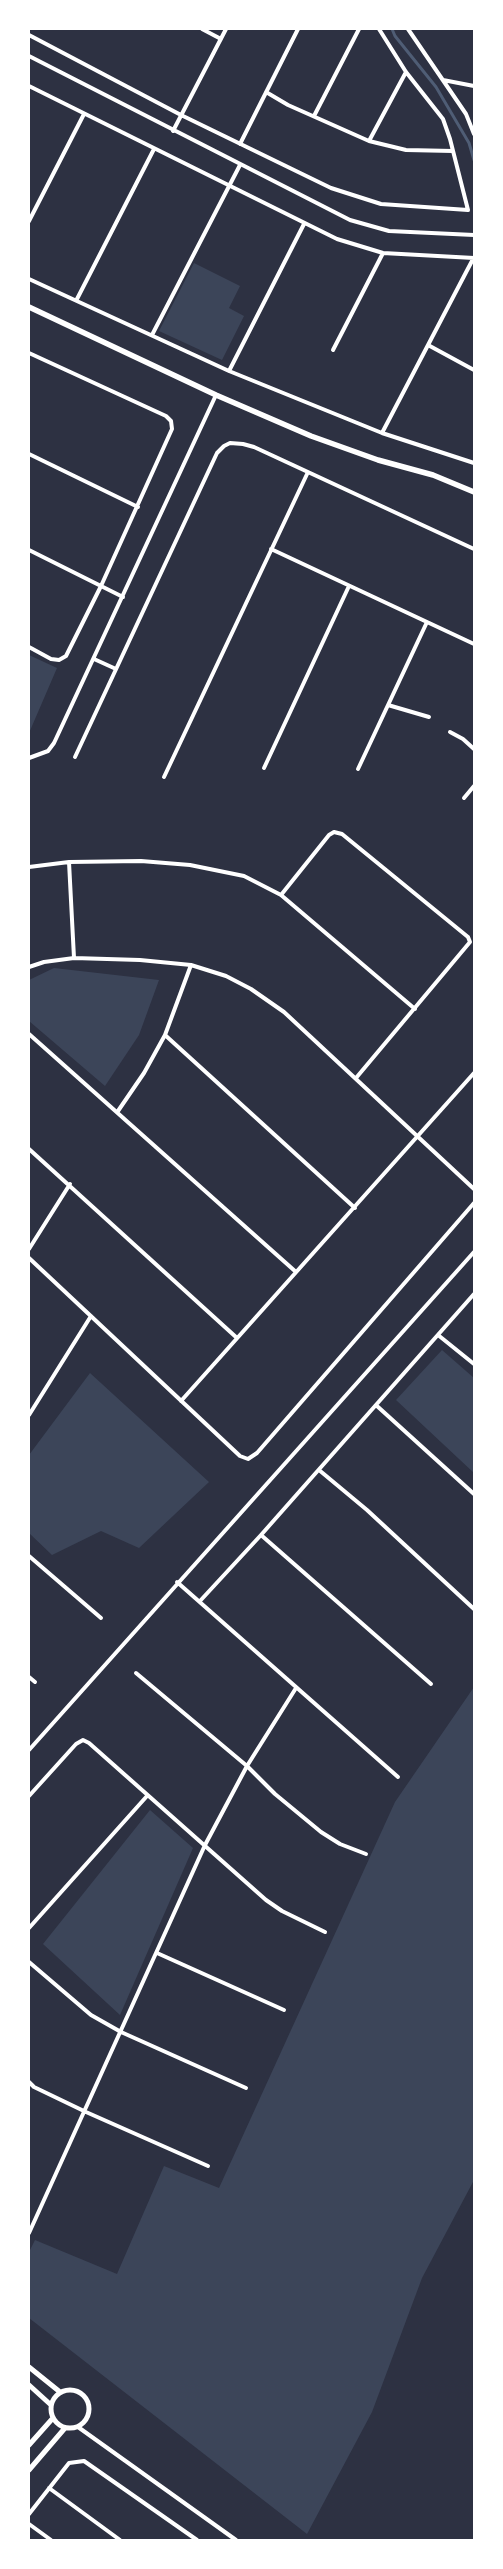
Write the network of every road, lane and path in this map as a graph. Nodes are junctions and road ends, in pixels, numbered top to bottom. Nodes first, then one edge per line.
1 (202, 29) edge
2 (226, 29) edge
3 (298, 29) edge
4 (359, 29) edge
5 (379, 29) edge
6 (408, 29) edge
7 (29, 34) edge
8 (221, 39) junction
9 (29, 56) edge
10 (406, 72) junction
11 (444, 80) junction
12 (29, 86) edge
13 (474, 86) edge
14 (266, 92) junction
15 (84, 114) junction
16 (181, 115) junction
17 (314, 116) junction
18 (173, 130) junction
19 (474, 134) edge
20 (369, 141) junction
21 (240, 144) junction
22 (154, 149) junction
23 (453, 152) junction
24 (240, 165) junction
25 (229, 186) junction
26 (29, 222) edge
27 (304, 224) junction
28 (474, 235) edge
29 (383, 253) junction
30 (473, 259) edge
31 (29, 279) edge
32 (77, 299) junction
33 (29, 307) edge
34 (152, 335) junction
35 (428, 345) junction
36 (333, 350) dead end
37 (29, 353) edge
38 (229, 370) junction
39 (474, 370) edge
40 (216, 395) junction
41 (382, 433) junction
42 (29, 454) edge
43 (474, 463) edge
44 (308, 472) junction
45 (474, 492) edge
46 (138, 507) junction
47 (271, 549) junction
48 (474, 549) edge
49 (29, 550) edge
50 (101, 586) junction
51 (349, 586) junction
52 (123, 597) junction
53 (427, 622) junction
54 (474, 644) edge
55 (29, 648) edge
56 (94, 659) junction
57 (116, 669) junction
58 (388, 705) junction
59 (429, 717) dead end
60 (450, 732) dead end
61 (474, 749) edge
62 (75, 757) dead end
63 (29, 758) edge
64 (264, 768) dead end
65 (358, 770) dead end
66 (164, 777) dead end
67 (474, 786) edge
68 (464, 798) dead end
69 (70, 862) junction
70 (29, 867) edge
71 (281, 895) junction
72 (74, 958) junction
73 (191, 965) junction
74 (29, 967) edge
75 (415, 1008) junction
76 (29, 1034) edge
77 (165, 1035) junction
78 (474, 1073) edge
79 (356, 1078) junction
80 (118, 1112) junction
81 (419, 1136) junction
82 (29, 1149) edge
83 (70, 1184) junction
84 (474, 1189) edge
85 (474, 1203) edge
86 (355, 1208) junction
87 (29, 1249) edge
88 (474, 1252) edge
89 (29, 1258) edge
90 (296, 1272) junction
91 (474, 1294) edge
92 (92, 1316) junction
93 (438, 1335) junction
94 (237, 1338) junction
95 (474, 1364) edge
96 (181, 1401) junction
97 (377, 1406) junction
98 (29, 1415) edge
99 (319, 1470) junction
100 (474, 1494) edge
101 (261, 1536) junction
102 (29, 1556) edge
103 (177, 1582) junction
104 (200, 1600) junction
105 (474, 1609) edge
106 (101, 1618) dead end
107 (136, 1672) dead end
108 (29, 1677) edge
109 (35, 1682) dead end
110 (431, 1684) dead end
111 (296, 1688) junction
112 (29, 1750) edge
113 (247, 1766) junction
114 (398, 1777) dead end
115 (29, 1796) edge
116 (146, 1796) junction
117 (205, 1845) junction
118 (366, 1854) dead end
119 (29, 1928) edge
120 (325, 1932) dead end
121 (157, 1953) junction
122 (29, 1962) edge
123 (284, 2010) dead end
124 (121, 2032) junction
125 (29, 2082) edge
126 (246, 2088) dead end
127 (86, 2112) junction
128 (208, 2166) dead end
129 (29, 2233) edge
130 (29, 2367) edge
131 (29, 2385) edge
132 (60, 2392) junction
133 (51, 2406) junction
134 (53, 2418) junction
135 (78, 2427) junction
136 (65, 2428) junction
137 (29, 2445) edge
138 (29, 2470) edge
139 (49, 2488) junction
140 (29, 2514) edge
141 (29, 2524) edge
142 (51, 2540) edge
143 (120, 2540) edge
144 (197, 2540) edge
145 (236, 2540) edge

1 - 8 street
2 - 8 street
3 - 14 street
4 - 17 street
5 - 10 street
6 - 11 street
7 - 16 street
8 - 16 street
9 - 18 street
10 - 20 street
10 - 23 street
11 - 13 street
11 - 19 street
12 - 15 street
14 - 17 street
14 - 21 street
15 - 22 street
15 - 26 street
16 - 18 street
16 - 21 street
17 - 20 street
18 - 24 street
20 - 23 street
21 - 23 street
22 - 25 street
22 - 32 street
24 - 25 street
24 - 28 street
25 - 27 street
25 - 34 street
27 - 29 street
27 - 38 street
29 - 30 street
29 - 36 street
30 - 35 street
31 - 32 street
32 - 34 street
33 - 40 main road
34 - 38 street
35 - 39 street
35 - 41 street
37 - 46 street
38 - 41 street
40 - 45 main road
40 - 52 street
41 - 43 street
42 - 46 street
44 - 47 street
44 - 48 street
44 - 57 street
46 - 50 street
47 - 51 street
47 - 66 street
49 - 50 street
50 - 52 street
50 - 55 street
51 - 53 street
51 - 64 street
52 - 56 street
53 - 54 street
53 - 58 street
56 - 57 street
56 - 63 street
57 - 62 street
58 - 59 street
58 - 65 street
60 - 61 street
67 - 68 street
69 - 70 street
69 - 71 street
69 - 72 street
71 - 75 street
71 - 75 street
72 - 73 street
72 - 74 street
73 - 77 street
73 - 79 street
75 - 79 street
76 - 80 street
77 - 80 street
77 - 86 street
78 - 81 street
79 - 81 street
80 - 90 street
81 - 84 street
81 - 86 street
82 - 83 street
83 - 87 street
83 - 94 street
85 - 96 street
86 - 90 street
88 - 103 street
89 - 92 street
90 - 94 street
91 - 93 street
92 - 96 street
92 - 98 street
93 - 95 street
93 - 97 street
94 - 96 street
97 - 99 street
97 - 100 street
99 - 101 street
99 - 105 street
101 - 104 street
101 - 110 street
102 - 106 street
103 - 104 street
103 - 112 street
104 - 111 street
107 - 113 street
108 - 109 street
111 - 113 street
111 - 114 street
113 - 117 street
113 - 118 street
115 - 116 street
116 - 117 street
116 - 119 street
117 - 120 street
117 - 121 street
121 - 123 street
121 - 124 street
122 - 124 street
124 - 126 street
124 - 127 street
125 - 127 street
127 - 128 street
127 - 129 street
130 - 132 street
131 - 133 street
132 - 133 street
132 - 135 street
133 - 134 street
134 - 136 street
134 - 137 street
135 - 136 street
135 - 145 street
136 - 138 street
139 - 140 street
139 - 143 street
139 - 144 street
141 - 142 street

